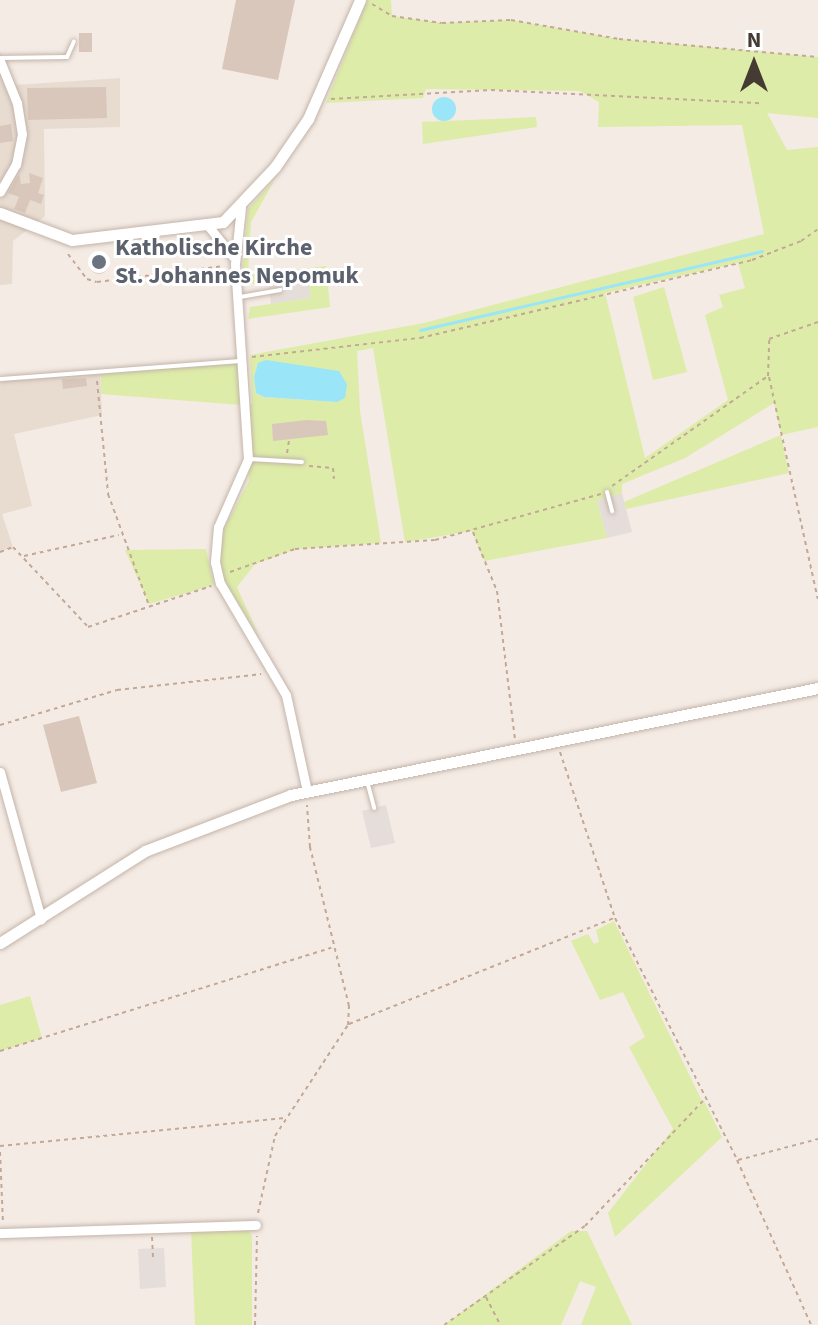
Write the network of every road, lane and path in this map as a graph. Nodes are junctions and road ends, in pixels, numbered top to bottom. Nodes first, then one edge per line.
1 (362, 0) edge
2 (74, 41) dead end
3 (818, 57) edge
4 (0, 60) edge
5 (318, 100) junction
6 (761, 103) dead end
7 (0, 192) edge
8 (241, 207) junction
9 (0, 213) edge
10 (209, 227) junction
11 (818, 229) edge
12 (68, 254) dead end
13 (235, 264) junction
14 (280, 290) dead end
15 (240, 297) junction
16 (818, 322) edge
17 (243, 360) junction
18 (96, 371) junction
19 (768, 376) junction
20 (0, 379) edge
21 (248, 459) junction
22 (302, 462) joint
23 (334, 479) dead end
24 (607, 492) junction
25 (612, 511) dead end
26 (472, 531) junction
27 (120, 535) junction
28 (0, 552) edge
29 (23, 556) junction
30 (219, 580) junction
31 (818, 599) edge
32 (149, 604) junction
33 (274, 670) junction
34 (818, 688) edge
35 (0, 725) edge
36 (557, 743) junction
37 (516, 750) junction
38 (0, 772) edge
39 (367, 781) junction
40 (307, 791) junction
41 (374, 808) dead end
42 (615, 918) junction
43 (41, 919) junction
44 (0, 943) edge
45 (333, 948) junction
46 (348, 1025) junction
47 (0, 1051) edge
48 (704, 1100) junction
49 (287, 1118) junction
50 (818, 1139) edge
51 (0, 1146) edge
52 (0, 1152) edge
53 (737, 1160) junction
54 (256, 1225) junction
55 (152, 1228) junction
56 (2, 1233) edge
57 (153, 1257) dead end
58 (485, 1295) junction
59 (255, 1325) edge
60 (444, 1325) edge
61 (500, 1325) edge
62 (811, 1325) edge

1 - 3 path
1 - 5 street
2 - 4 lane
4 - 7 street
5 - 6 path
5 - 8 street
8 - 10 street
8 - 13 street
9 - 10 street
10 - 13 street
11 - 17 path
12 - 13 path
13 - 15 street
14 - 15 lane
15 - 17 street
16 - 19 path
17 - 18 lane
17 - 21 street
18 - 20 lane
18 - 27 path
19 - 24 path
19 - 31 path
21 - 22 lane
21 - 30 street
22 - 23 path
24 - 25 lane
24 - 26 path
26 - 30 path
26 - 37 path
27 - 29 path
27 - 32 path
28 - 29 path
29 - 32 path
30 - 32 path
30 - 33 street
33 - 35 path
33 - 40 street
34 - 36 street
36 - 37 street
36 - 42 path
37 - 39 street
38 - 43 street
39 - 40 street
39 - 41 lane
40 - 43 street
40 - 45 path
42 - 46 path
42 - 48 path
43 - 44 street
45 - 46 path
45 - 47 path
46 - 49 path
48 - 53 path
48 - 58 path
49 - 51 path
49 - 54 path
50 - 53 path
52 - 56 path
53 - 62 path
54 - 55 street
54 - 59 path
55 - 56 street
55 - 57 path
58 - 60 path
58 - 61 path

